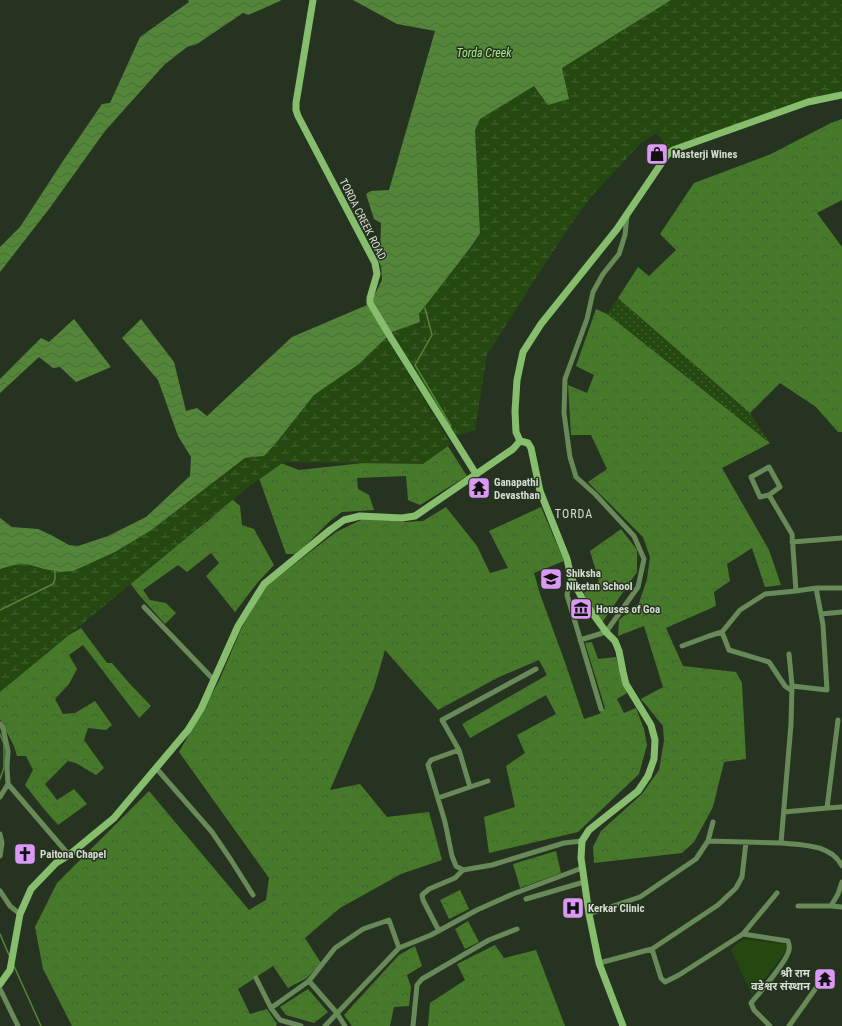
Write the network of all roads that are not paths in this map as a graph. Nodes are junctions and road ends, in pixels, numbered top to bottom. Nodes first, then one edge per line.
1 (313, 0) edge
2 (842, 95) edge
3 (627, 216) junction
4 (520, 440) junction
5 (476, 474) junction
6 (769, 495) junction
7 (842, 538) edge
8 (792, 542) junction
9 (571, 577) junction
10 (816, 588) junction
11 (842, 588) edge
12 (796, 591) junction
13 (144, 607) dead end
14 (842, 612) edge
15 (821, 614) junction
16 (606, 632) junction
17 (722, 632) junction
18 (580, 640) junction
19 (682, 646) dead end
20 (789, 654) dead end
21 (536, 670) dead end
22 (214, 680) junction
23 (792, 689) junction
24 (601, 709) dead end
25 (838, 720) dead end
26 (0, 724) edge
27 (459, 750) junction
28 (156, 768) junction
29 (488, 781) dead end
30 (8, 784) junction
31 (470, 787) junction
32 (0, 797) edge
33 (438, 798) junction
34 (842, 807) edge
35 (827, 808) junction
36 (784, 812) junction
37 (713, 822) dead end
38 (0, 834) edge
39 (582, 841) junction
40 (708, 841) junction
41 (746, 842) junction
42 (781, 843) junction
43 (69, 855) junction
44 (0, 856) edge
45 (842, 866) edge
46 (582, 868) junction
47 (463, 870) junction
48 (584, 882) junction
49 (842, 882) edge
50 (0, 891) edge
51 (777, 893) dead end
52 (253, 895) dead end
53 (526, 899) dead end
54 (798, 906) dead end
55 (831, 906) junction
56 (842, 907) edge
57 (20, 914) junction
58 (589, 914) junction
59 (517, 929) dead end
60 (439, 931) junction
61 (743, 934) junction
62 (399, 948) junction
63 (652, 948) junction
64 (599, 963) junction
65 (256, 978) dead end
66 (1, 980) edge
67 (309, 981) junction
68 (816, 988) dead end
69 (0, 989) edge
70 (271, 1008) junction
71 (337, 1013) junction
72 (18, 1026) edge
73 (301, 1026) edge
74 (325, 1026) edge
75 (345, 1026) edge
76 (413, 1026) edge
77 (623, 1026) edge
78 (770, 1026) edge
79 (789, 1026) edge

1 - 5 street, TORDA CREEK ROAD
2 - 3 street
3 - 4 street
3 - 16 street
4 - 5 street
4 - 9 street
5 - 22 street
6 - 6 street
6 - 8 street
7 - 8 street
8 - 12 street
9 - 16 street
9 - 18 street
10 - 11 street
10 - 12 street
10 - 15 street
12 - 17 street
13 - 22 street
14 - 15 street
15 - 23 street
16 - 18 street
16 - 39 street
17 - 19 street
17 - 23 street
18 - 24 street
20 - 23 street
21 - 27 street
22 - 28 street
23 - 36 street
25 - 35 street
26 - 30 street
27 - 31 street
27 - 33 street
28 - 43 street
28 - 52 street
29 - 31 street
30 - 32 street
30 - 43 street
31 - 33 street
33 - 47 street
34 - 35 street
35 - 36 street
36 - 42 street
37 - 40 street
38 - 44 street
39 - 46 street
39 - 47 street
40 - 41 street
40 - 58 street
41 - 42 street
41 - 63 street
42 - 45 street
43 - 57 street
46 - 48 street
46 - 60 street
47 - 60 street
48 - 53 street
48 - 58 street
49 - 55 street
50 - 57 street
51 - 61 street
54 - 55 street
55 - 56 street
57 - 66 street
58 - 64 street
59 - 76 street
60 - 62 street
61 - 63 street
61 - 78 street
62 - 67 street
62 - 71 street
63 - 64 street
64 - 77 street
65 - 70 street
67 - 70 street
67 - 71 street
68 - 79 street
69 - 72 street
70 - 73 street
71 - 74 street
71 - 75 street

